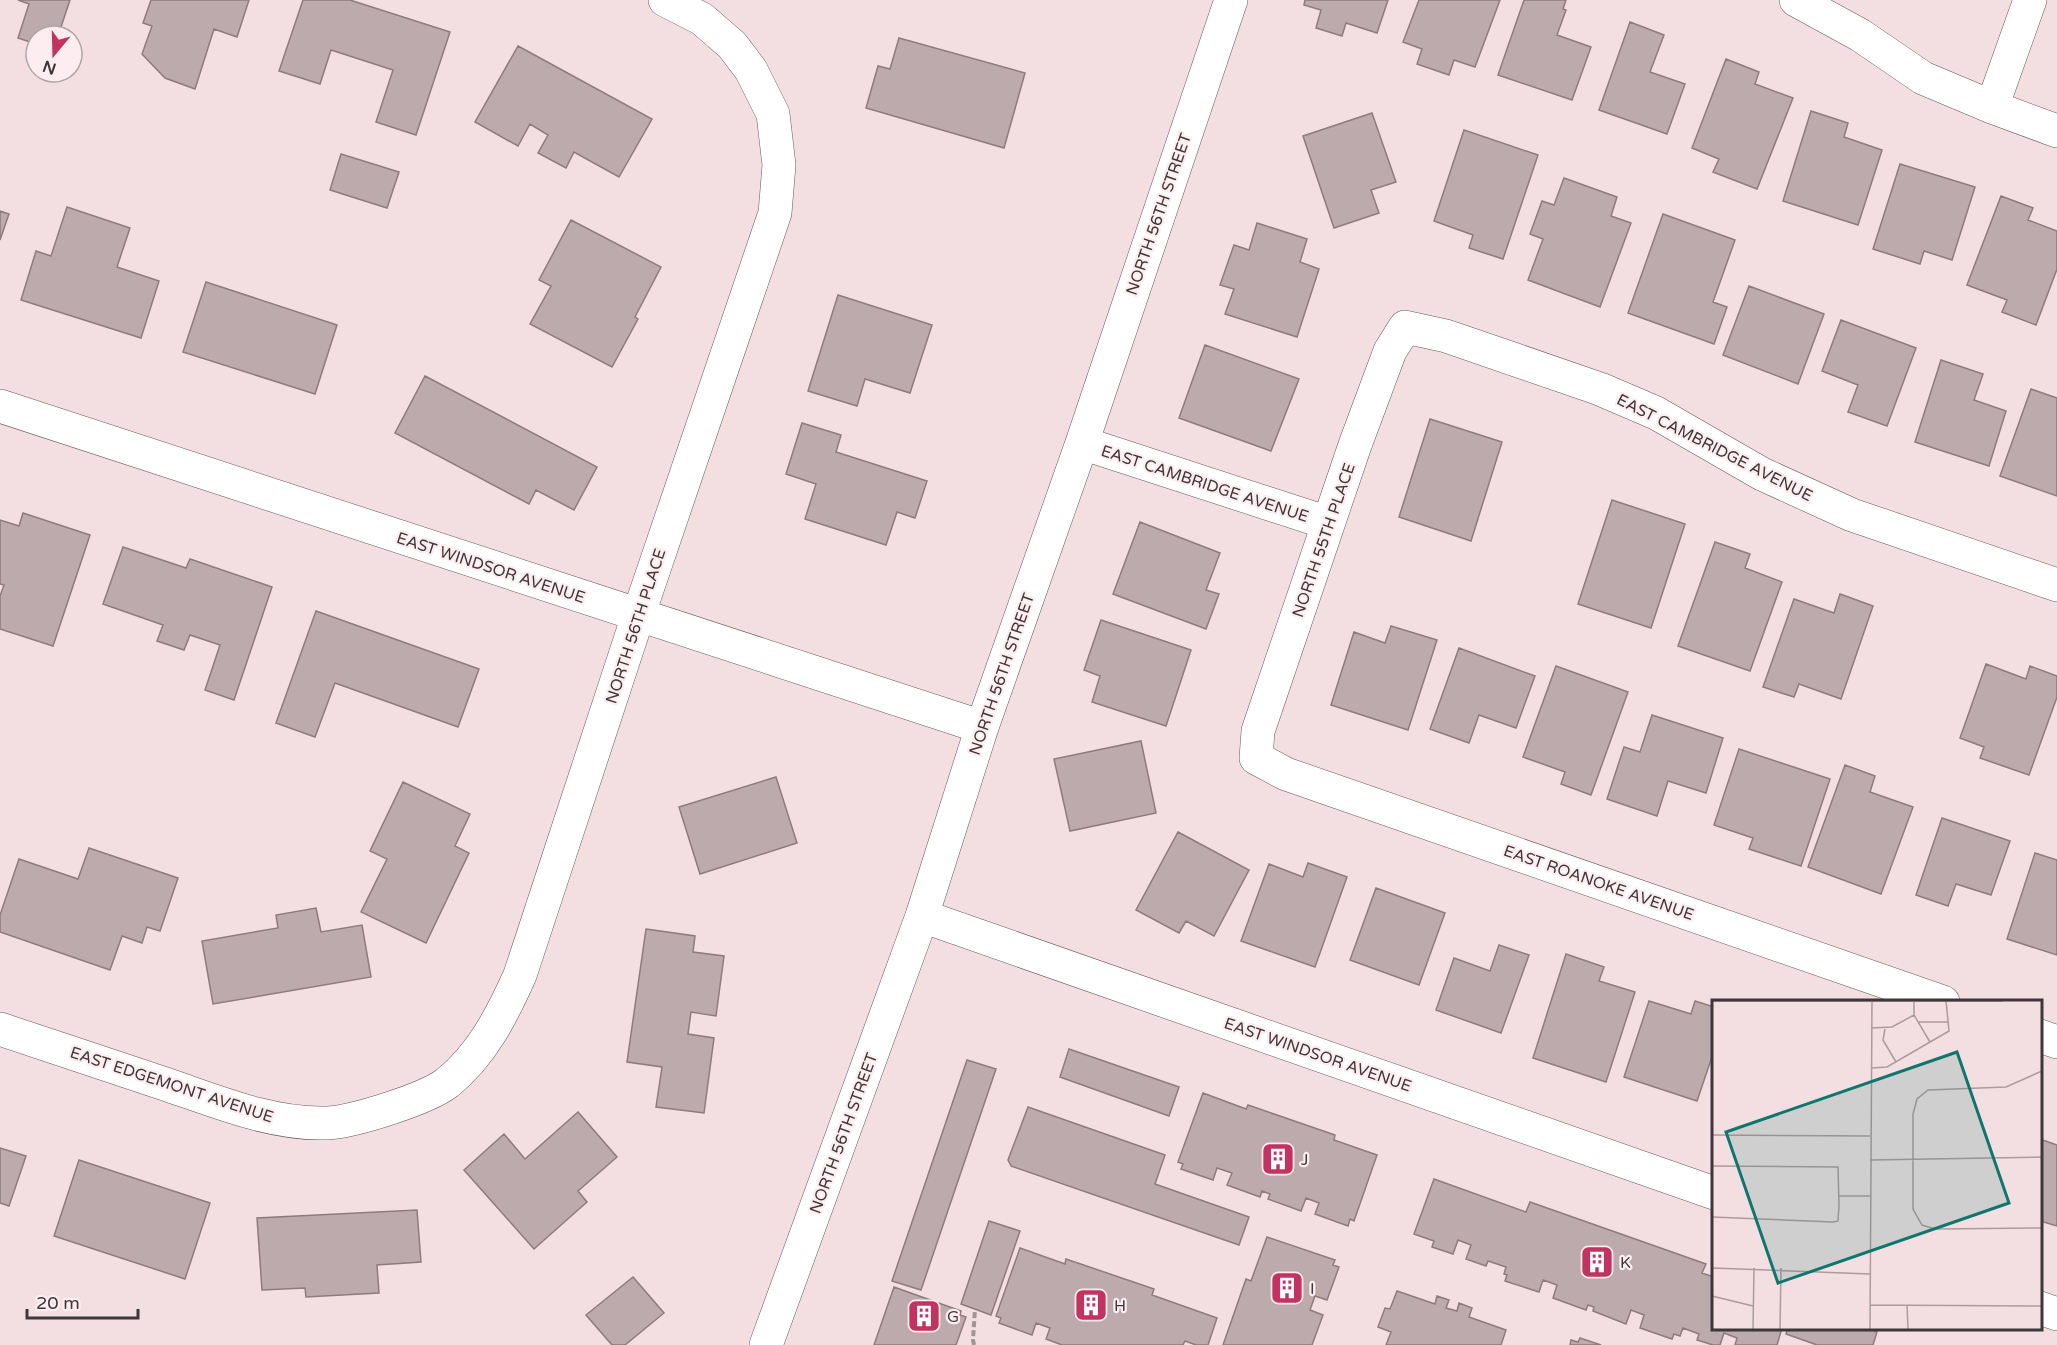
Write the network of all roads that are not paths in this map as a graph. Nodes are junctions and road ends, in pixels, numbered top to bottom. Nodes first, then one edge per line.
1 (664, 0) edge
2 (1231, 0) edge
3 (1796, 0) edge
4 (2030, 0) edge
5 (1992, 107) junction
6 (2057, 131) edge
7 (1404, 327) joint
8 (0, 406) edge
9 (1082, 443) junction
10 (1328, 523) junction
11 (2057, 585) edge
12 (638, 616) junction
13 (982, 727) junction
14 (1256, 758) joint
15 (922, 916) junction
16 (1937, 1000) edge
17 (0, 1029) edge
18 (2042, 1037) edge
19 (2057, 1041) edge
20 (415, 1099) joint
21 (1712, 1193) edge
22 (2042, 1309) edge
23 (2057, 1314) edge
24 (766, 1345) edge

1 - 12 street, NORTH 56TH PLACE
2 - 9 street, NORTH 56TH STREET
3 - 5 street
4 - 5 street
5 - 6 street
7 - 10 street, NORTH 55TH PLACE
7 - 11 street, EAST CAMBRIDGE AVENUE
8 - 12 street, EAST WINDSOR AVENUE
9 - 10 street, EAST CAMBRIDGE AVENUE
9 - 13 street, NORTH 56TH STREET
10 - 14 street, NORTH 55TH PLACE
12 - 13 street, EAST WINDSOR AVENUE
12 - 20 street, NORTH 56TH PLACE
13 - 15 street, NORTH 56TH STREET
14 - 16 street, EAST ROANOKE AVENUE
15 - 21 street, EAST WINDSOR AVENUE
15 - 24 street, NORTH 56TH STREET
17 - 20 street, EAST EDGEMONT AVENUE
18 - 19 street
22 - 23 street

